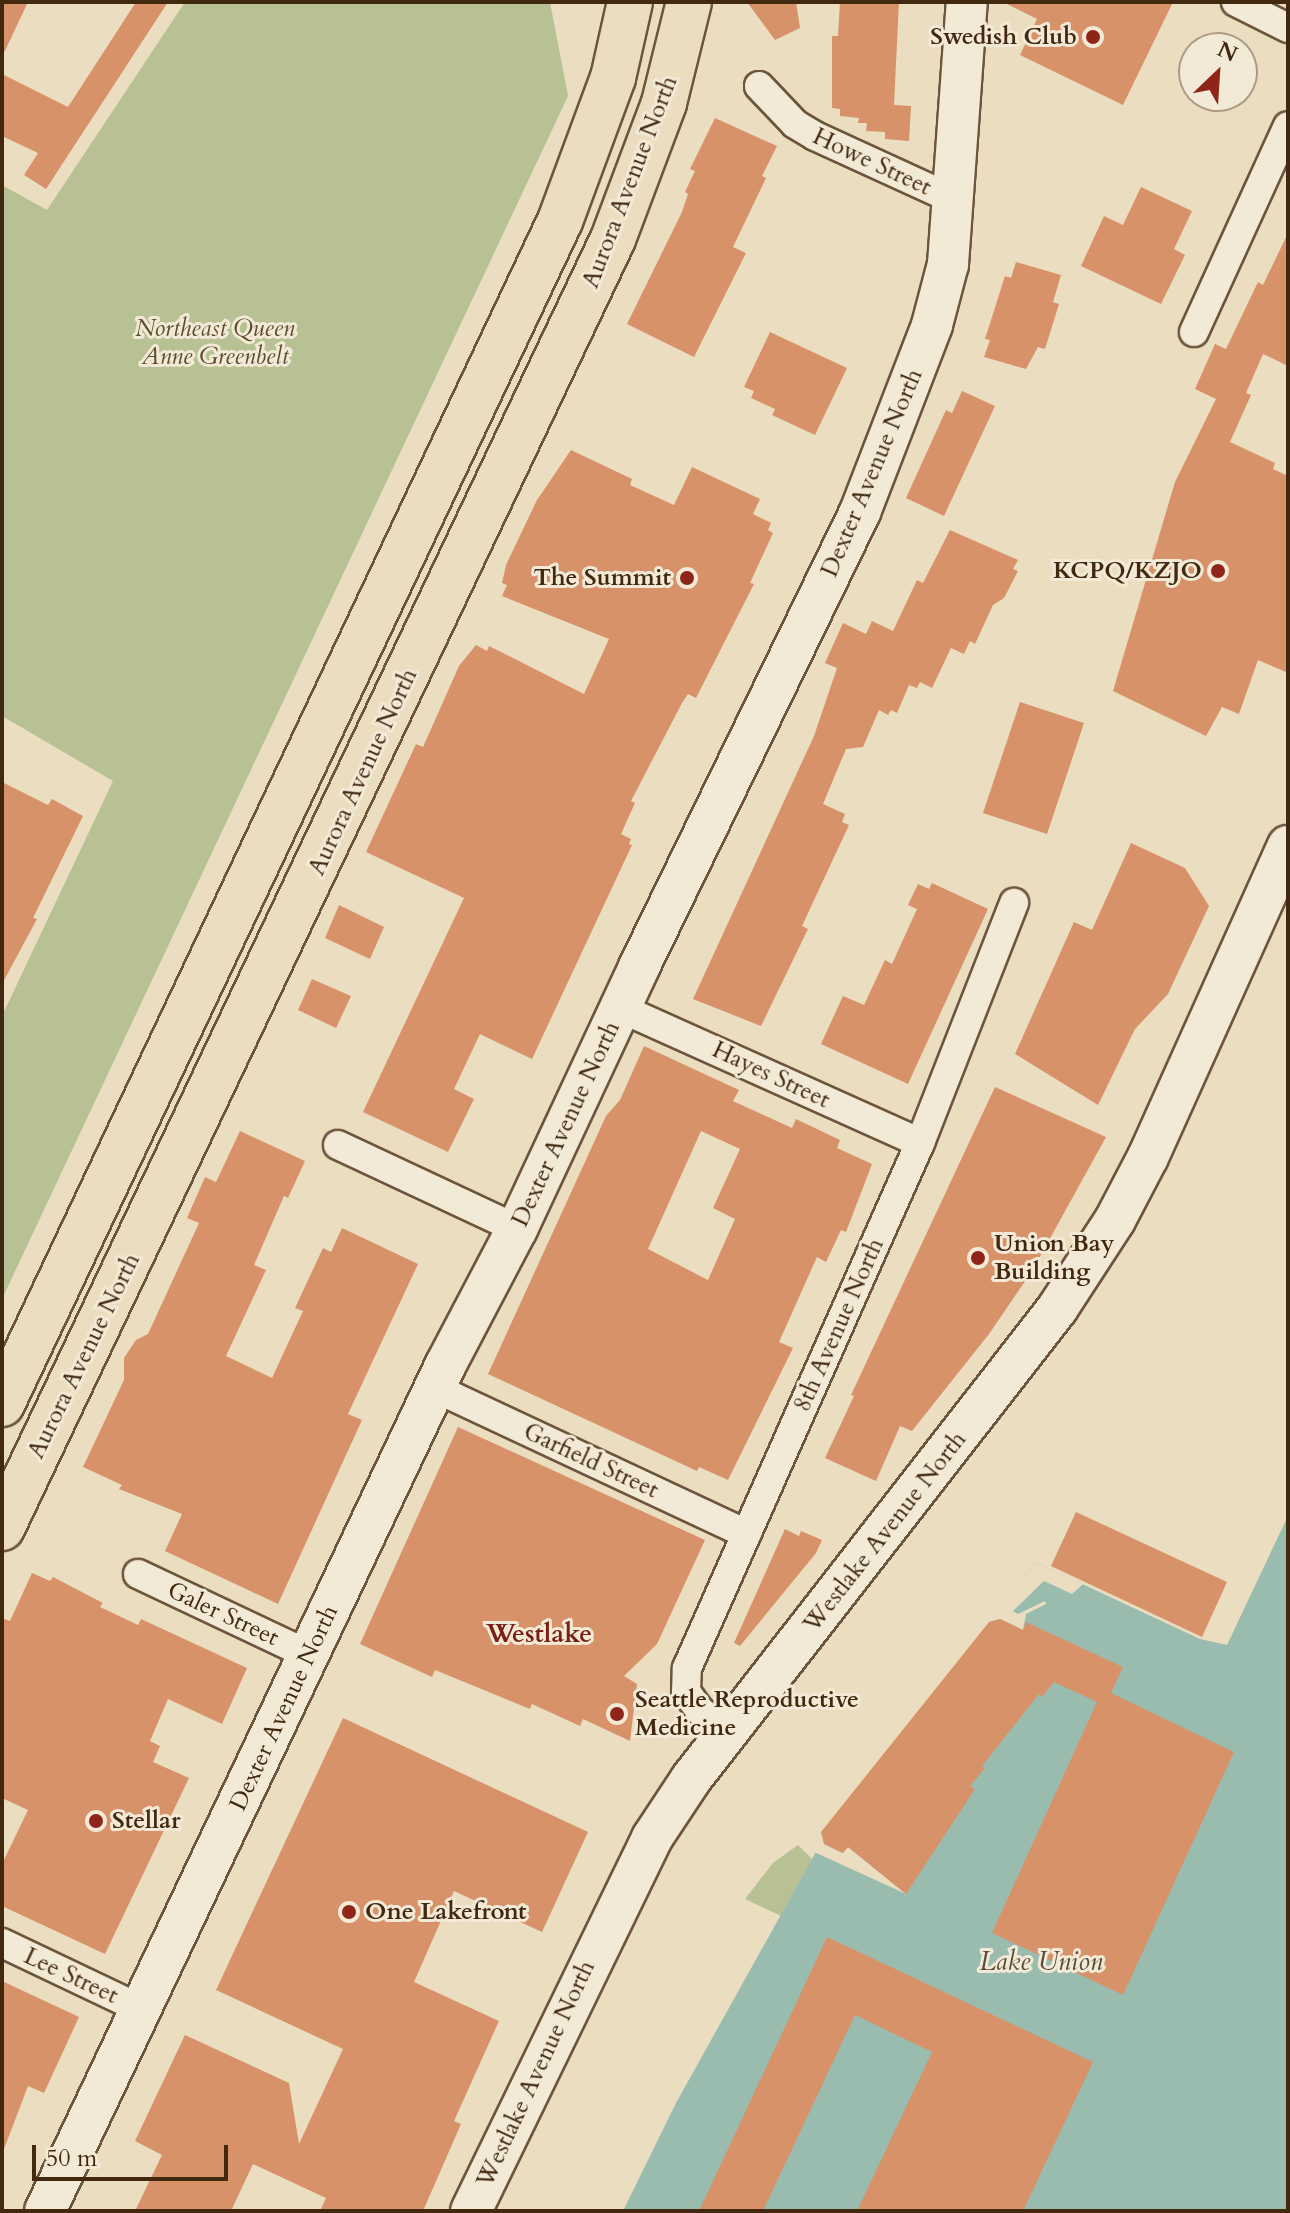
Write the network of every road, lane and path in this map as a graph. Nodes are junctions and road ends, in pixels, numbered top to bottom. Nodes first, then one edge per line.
1 (630, 2) edge
2 (689, 2) edge
3 (967, 2) edge
4 (1236, 2) edge
5 (1288, 28) edge
6 (759, 86) dead end
7 (1288, 126) edge
8 (955, 200) junction
9 (1194, 332) dead end
10 (1288, 846) edge
11 (1014, 903) dead end
12 (620, 1008) junction
13 (920, 1143) junction
14 (338, 1145) dead end
15 (517, 1229) junction
16 (435, 1388) junction
17 (2, 1404) edge
18 (2, 1528) edge
19 (746, 1534) junction
20 (138, 1574) dead end
21 (309, 1655) junction
22 (728, 1732) junction
23 (2, 1943) edge
24 (141, 2009) junction
25 (45, 2211) edge
26 (471, 2211) edge

1 - 17 highway
2 - 18 highway, Aurora Avenue North
3 - 8 main road, Dexter Avenue North
4 - 5 street
6 - 8 street, Howe Street
7 - 9 street
8 - 12 main road, Dexter Avenue North
10 - 22 main road, Westlake Avenue North
11 - 13 street, 8th Avenue North
12 - 13 street, Hayes Street
12 - 15 main road, Dexter Avenue North
13 - 19 street, 8th Avenue North
14 - 15 street
15 - 16 main road, Dexter Avenue North
16 - 19 street, Garfield Street
16 - 21 main road, Dexter Avenue North
19 - 22 street, 8th Avenue North
20 - 21 street, Galer Street
21 - 24 main road, Dexter Avenue North
22 - 26 main road, Westlake Avenue North
23 - 24 street, Lee Street
24 - 25 main road, Dexter Avenue North

